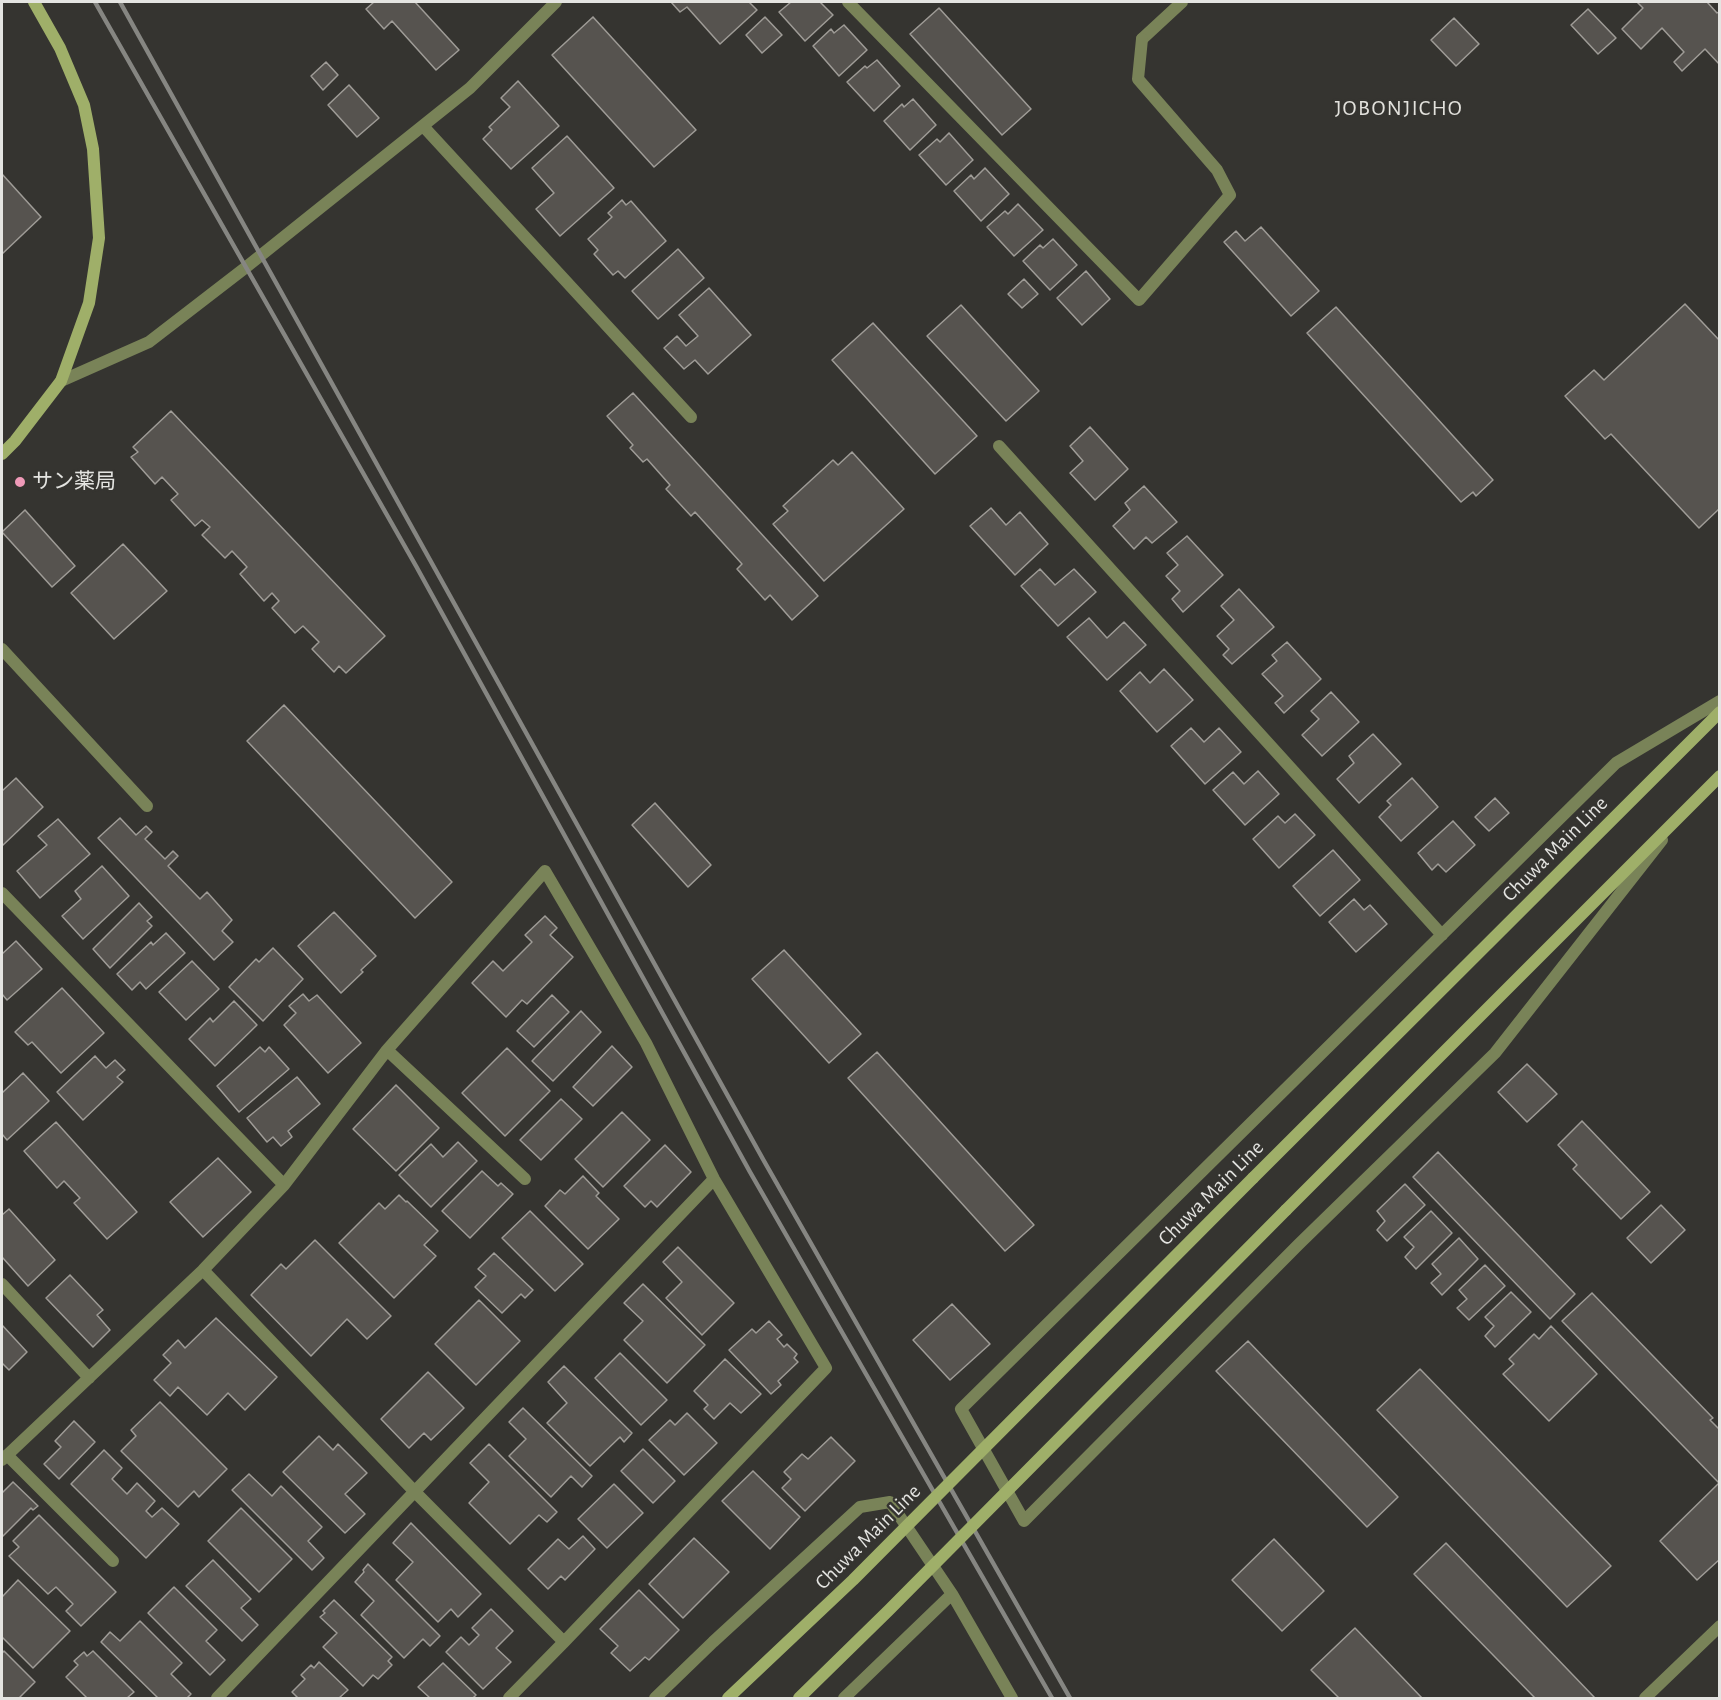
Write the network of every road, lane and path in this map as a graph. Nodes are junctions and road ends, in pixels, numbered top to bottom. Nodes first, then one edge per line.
1 (34, 2) edge
2 (556, 2) edge
3 (848, 2) edge
4 (1182, 2) edge
5 (423, 126) junction
6 (61, 381) junction
7 (691, 417) dead end
8 (999, 446) dead end
9 (2, 454) edge
10 (2, 649) edge
11 (1719, 700) edge
12 (1719, 712) edge
13 (1719, 776) edge
14 (147, 806) dead end
15 (1685, 811) junction
16 (2, 893) edge
17 (1442, 935) junction
18 (387, 1050) junction
19 (525, 1179) dead end
20 (714, 1179) junction
21 (284, 1185) junction
22 (203, 1270) junction
23 (2, 1284) edge
24 (89, 1377) junction
25 (4, 1457) edge
26 (415, 1492) junction
27 (113, 1561) dead end
28 (952, 1594) junction
29 (1719, 1626) edge
30 (564, 1642) junction
31 (216, 1698) edge
32 (509, 1698) edge
33 (655, 1698) edge
34 (728, 1698) edge
35 (799, 1698) edge
36 (844, 1698) edge
37 (1012, 1698) edge
38 (1645, 1698) edge

1 - 6 main road
2 - 5 street
3 - 4 street
5 - 6 street
5 - 7 street
6 - 9 main road
8 - 17 street
10 - 14 street
11 - 17 street
12 - 34 main road, Chuwa Main Line, bridge
13 - 15 main road
15 - 17 street
15 - 35 main road, bridge
16 - 21 street
18 - 19 street
18 - 20 street
18 - 21 street
20 - 26 street
20 - 30 street
21 - 22 street
22 - 24 street
22 - 26 street
23 - 24 street
24 - 25 street
25 - 27 street
26 - 30 street
26 - 31 street
28 - 33 street
28 - 36 street
28 - 37 street
29 - 38 street
30 - 32 street

